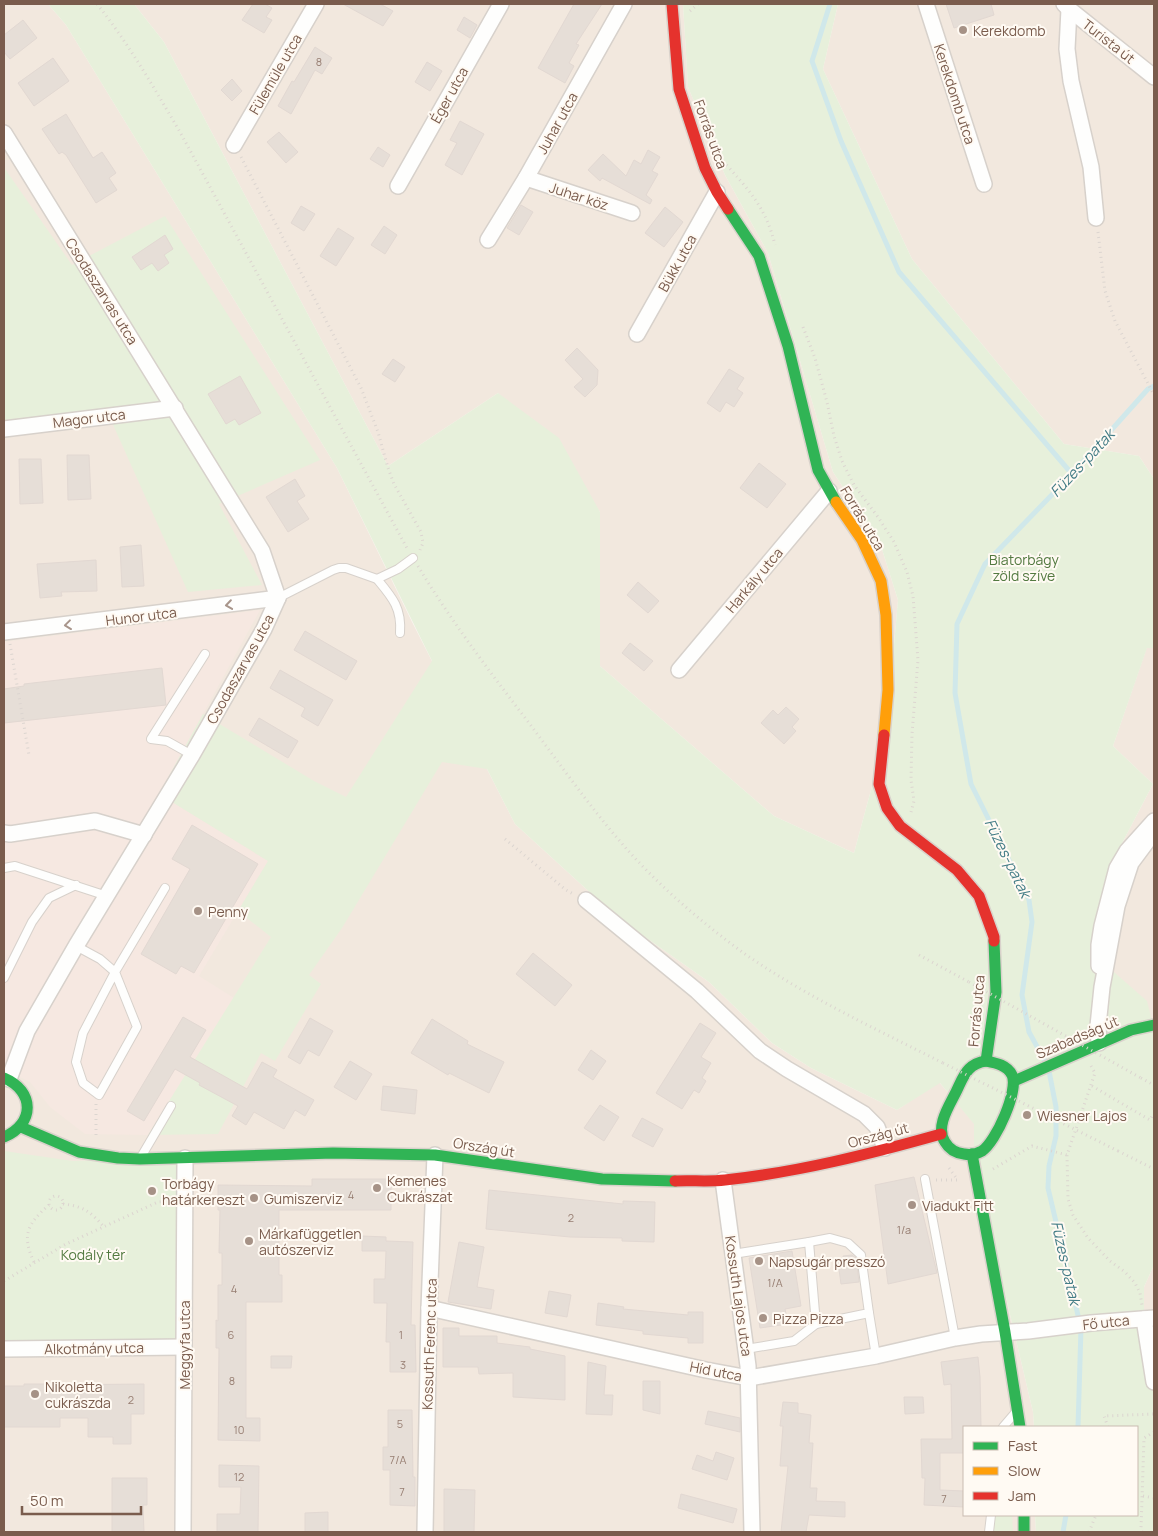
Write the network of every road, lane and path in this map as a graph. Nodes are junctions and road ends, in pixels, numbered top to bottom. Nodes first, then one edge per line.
1 (97, 4) edge
2 (316, 4) edge
3 (501, 4) edge
4 (624, 4) edge
5 (672, 4) edge
6 (926, 4) edge
7 (1067, 6) edge
8 (1154, 77) edge
9 (4, 133) edge
10 (234, 145) joint
11 (11, 156) edge
12 (526, 178) junction
13 (984, 184) dead end
14 (398, 186) dead end
15 (717, 192) junction
16 (632, 213) dead end
17 (1096, 218) joint
18 (488, 240) dead end
19 (637, 334) dead end
20 (1154, 394) edge
21 (175, 408) junction
22 (4, 429) edge
23 (829, 491) junction
24 (413, 558) junction
25 (377, 579) junction
26 (278, 598) junction
27 (6, 632) edge
28 (400, 633) dead end
29 (205, 654) dead end
30 (679, 670) dead end
31 (28, 754) dead end
32 (192, 755) junction
33 (1154, 821) edge
34 (1154, 832) edge
35 (4, 833) edge
36 (144, 835) junction
37 (505, 839) dead end
38 (4, 868) edge
39 (76, 885) junction
40 (166, 888) dead end
41 (107, 896) junction
42 (586, 900) joint
43 (76, 946) junction
44 (919, 955) dead end
45 (115, 972) junction
46 (4, 978) edge
47 (1103, 982) junction
48 (1154, 1025) edge
49 (1099, 1043) junction
50 (986, 1061) junction
51 (6, 1079) edge
52 (1014, 1081) junction
53 (1154, 1085) edge
54 (1092, 1086) dead end
55 (96, 1092) junction
56 (171, 1106) dead end
57 (1154, 1117) edge
58 (21, 1127) junction
59 (941, 1134) junction
60 (4, 1137) edge
61 (1032, 1146) dead end
62 (885, 1148) junction
63 (972, 1154) junction
64 (96, 1155) junction
65 (434, 1155) junction
66 (185, 1158) junction
67 (140, 1159) junction
68 (1154, 1169) edge
69 (925, 1179) joint
70 (723, 1180) junction
71 (958, 1180) dead end
72 (184, 1200) junction
73 (63, 1204) junction
74 (49, 1205) junction
75 (104, 1227) junction
76 (809, 1242) junction
77 (733, 1254) junction
78 (34, 1262) junction
79 (4, 1281) edge
80 (429, 1308) junction
81 (869, 1313) junction
82 (1149, 1318) edge
83 (816, 1324) junction
84 (1005, 1332) junction
85 (956, 1338) junction
86 (184, 1347) junction
87 (4, 1349) edge
88 (746, 1349) junction
89 (876, 1356) junction
90 (749, 1378) junction
91 (1154, 1382) edge
92 (1018, 1410) junction
93 (1154, 1414) edge
94 (1004, 1426) edge
95 (1020, 1426) edge
96 (1108, 1426) edge
97 (1154, 1432) edge
98 (1143, 1496) junction
99 (1154, 1498) edge
100 (990, 1516) edge
101 (1024, 1516) edge
102 (1096, 1516) edge
103 (183, 1532) edge
104 (425, 1532) edge
105 (752, 1532) edge
106 (989, 1532) edge
107 (1024, 1532) edge
108 (1091, 1532) edge
109 (1142, 1532) edge

1 - 24 path
2 - 10 street, Fülemüle utca
3 - 14 street, Éger utca
4 - 12 street, Juhar utca
5 - 15 main road, Forrás utca
6 - 13 street, Kerekdomb utca
7 - 8 street, Turista út
7 - 17 street
9 - 11 street, Csodaszarvas utca
10 - 24 path
11 - 21 street, Csodaszarvas utca
12 - 16 street, Juhar köz
12 - 18 street, Juhar utca
15 - 19 street, Bükk utca
15 - 23 main road, Forrás utca
17 - 20 path
21 - 22 street, Magor utca
21 - 26 street, Csodaszarvas utca
23 - 30 street, Harkály utca
23 - 50 main road, Forrás utca
24 - 25 lane
24 - 68 path, bridge
25 - 26 lane
25 - 28 lane
26 -> 27 street, Hunor utca
26 - 32 street, Csodaszarvas utca
27 - 31 path
29 - 32 lane
32 - 36 street, Csodaszarvas utca
33 - 47 street
34 - 47 street
35 - 36 street
36 - 41 street, Csodaszarvas utca
37 - 42 path
38 - 39 lane
39 - 41 lane
39 - 46 lane
40 - 45 lane
41 - 43 street, Csodaszarvas utca
42 - 62 street
43 - 45 lane
43 - 51 street, Csodaszarvas utca
44 - 53 path, bridge
45 - 55 lane
45 - 55 lane
47 - 49 street
48 - 49 main road, Szabadság út
49 - 52 main road, Szabadság út
50 - 52 main road
50 - 59 main road
51 - 58 main road
52 - 63 main road
54 - 57 path
55 - 64 path
56 - 67 lane
58 - 60 main road
58 - 64 main road, Ország út
59 - 62 main road, Ország út
59 - 63 main road
61 - 82 path
62 - 70 main road, Ország út
63 - 84 main road
64 - 67 main road, Ország út
65 - 66 main road, Ország út
65 - 70 main road, Ország út
65 - 80 street, Kossuth Ferenc utca
66 - 67 main road, Ország út
66 - 72 street, Meggyfa utca
69 - 71 path
69 - 85 lane
70 - 77 street, Kossuth Lajos utca
72 - 75 path
72 - 86 street, Meggyfa utca
73 - 74 path
73 - 74 path
73 - 75 path
74 - 78 path
75 - 78 path
76 - 77 lane
76 - 81 lane
76 - 83 lane
77 - 88 street, Kossuth Lajos utca
78 - 79 path
80 - 90 street, Híd utca
80 - 104 street, Kossuth Ferenc utca
81 - 83 lane
81 - 89 lane
82 - 84 street, Fő utca
82 - 91 street, Fő utca
83 - 88 lane
84 - 85 street, Híd utca
84 - 92 main road
85 - 89 street, Híd utca
86 - 87 street, Alkotmány utca
86 - 103 street, Meggyfa utca
88 - 90 street, Kossuth Lajos utca
89 - 90 street, Híd utca
90 - 105 street, Kossuth Lajos utca
92 - 94 lane
92 - 95 main road
93 - 96 path
97 - 98 path
98 - 99 path
98 - 109 path
100 - 106 lane
101 - 107 main road
102 - 108 path

